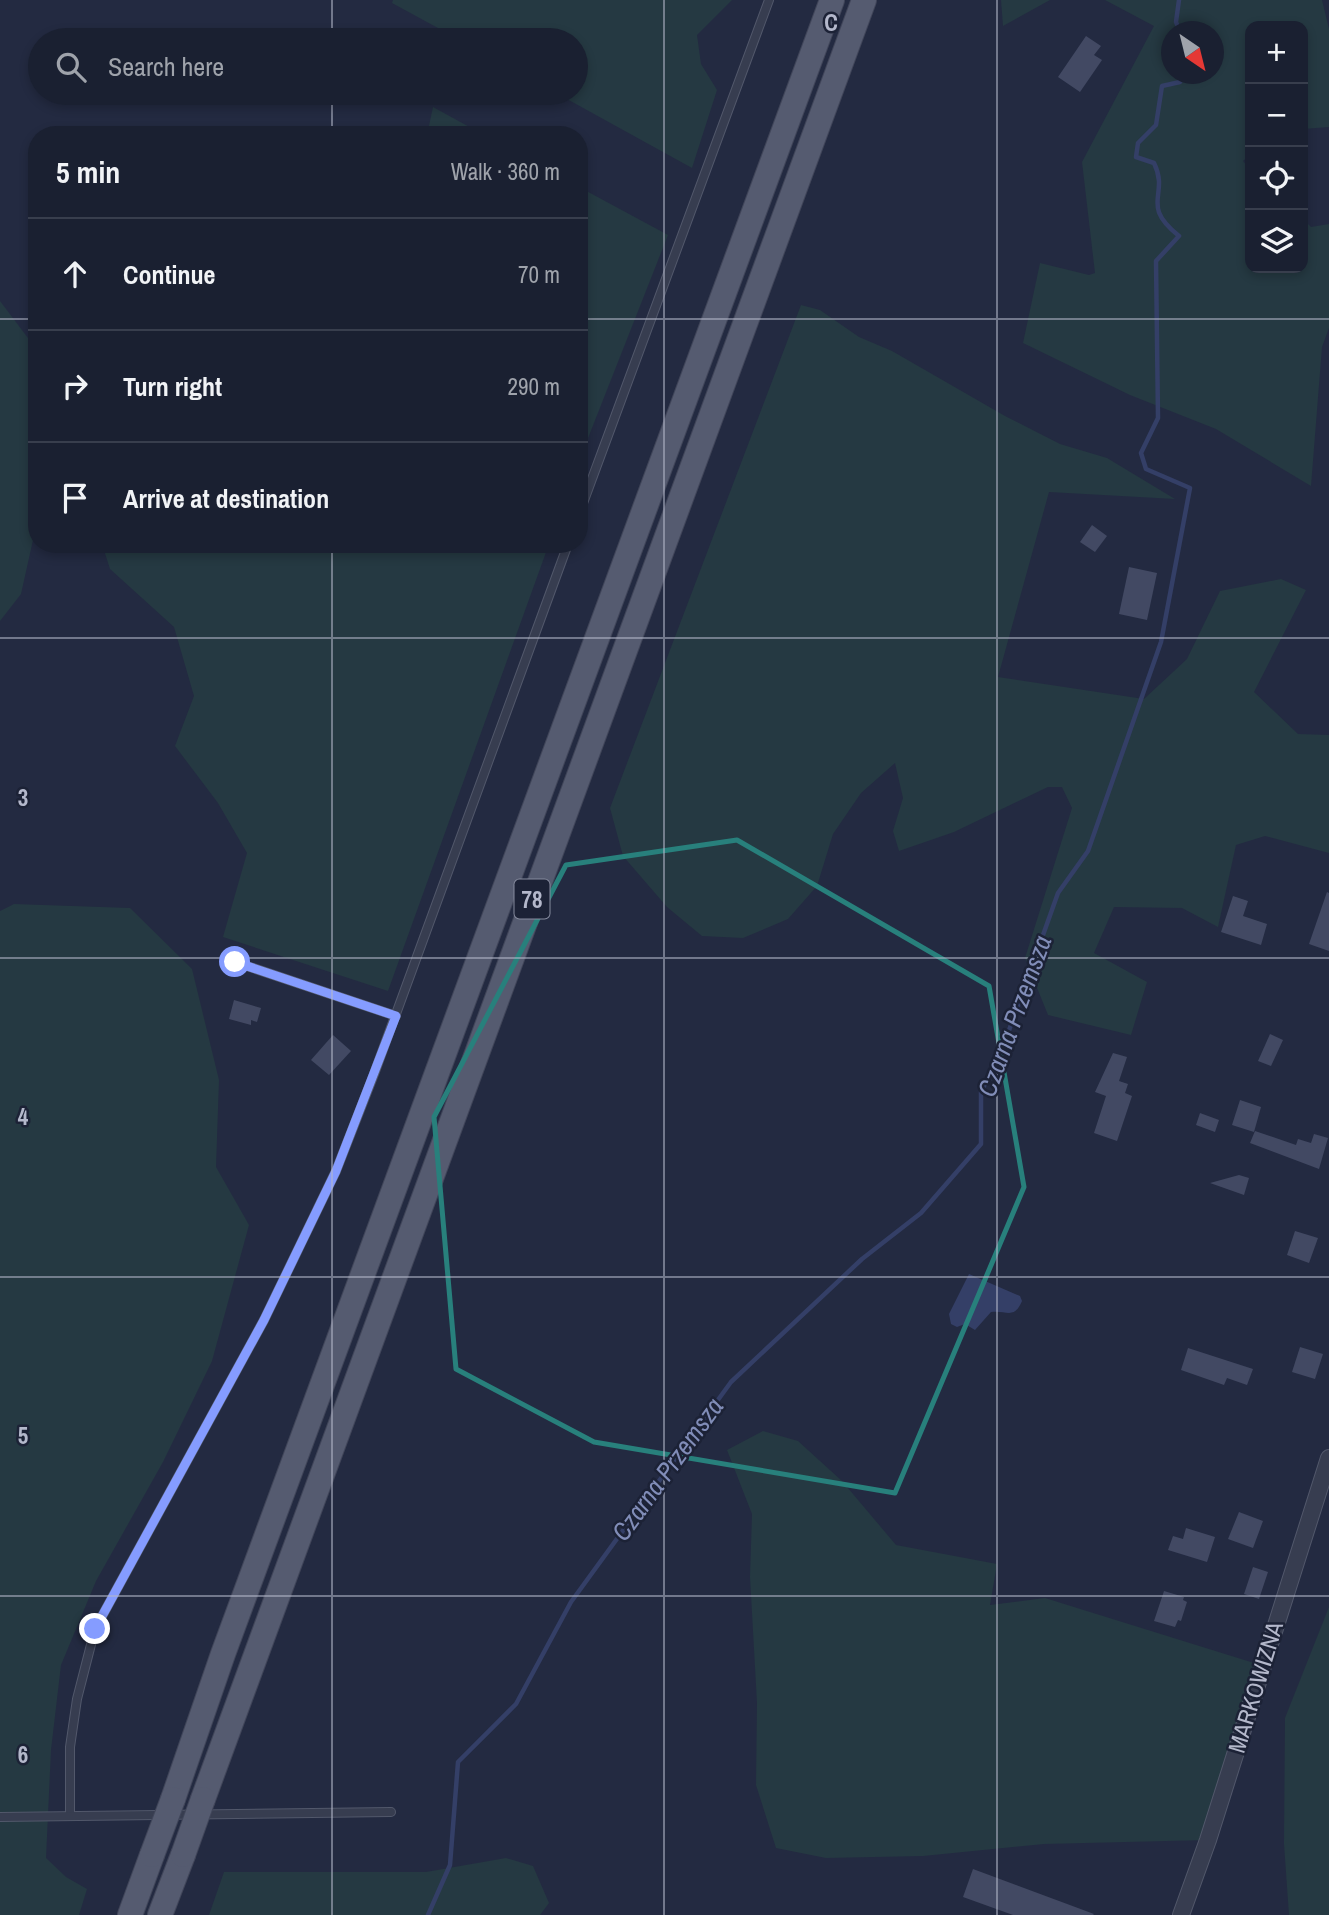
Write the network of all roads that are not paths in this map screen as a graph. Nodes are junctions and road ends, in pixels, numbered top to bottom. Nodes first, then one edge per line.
1 (769, 0) edge
2 (832, 0) edge
3 (864, 0) edge
4 (588, 490) edge
5 (565, 553) edge
6 (235, 962) dead end
7 (396, 1016) junction
8 (1329, 1458) edge
9 (391, 1812) dead end
10 (70, 1815) junction
11 (0, 1817) edge
12 (130, 1915) edge
13 (160, 1915) edge
14 (1181, 1915) edge

1 - 4 lane
2 - 12 main road, 78, bridge
3 - 13 main road, 78, bridge
5 - 7 lane
6 - 7 lane
7 - 10 lane
8 - 14 street, MARKOWIZNA
9 - 10 lane
10 - 11 lane

